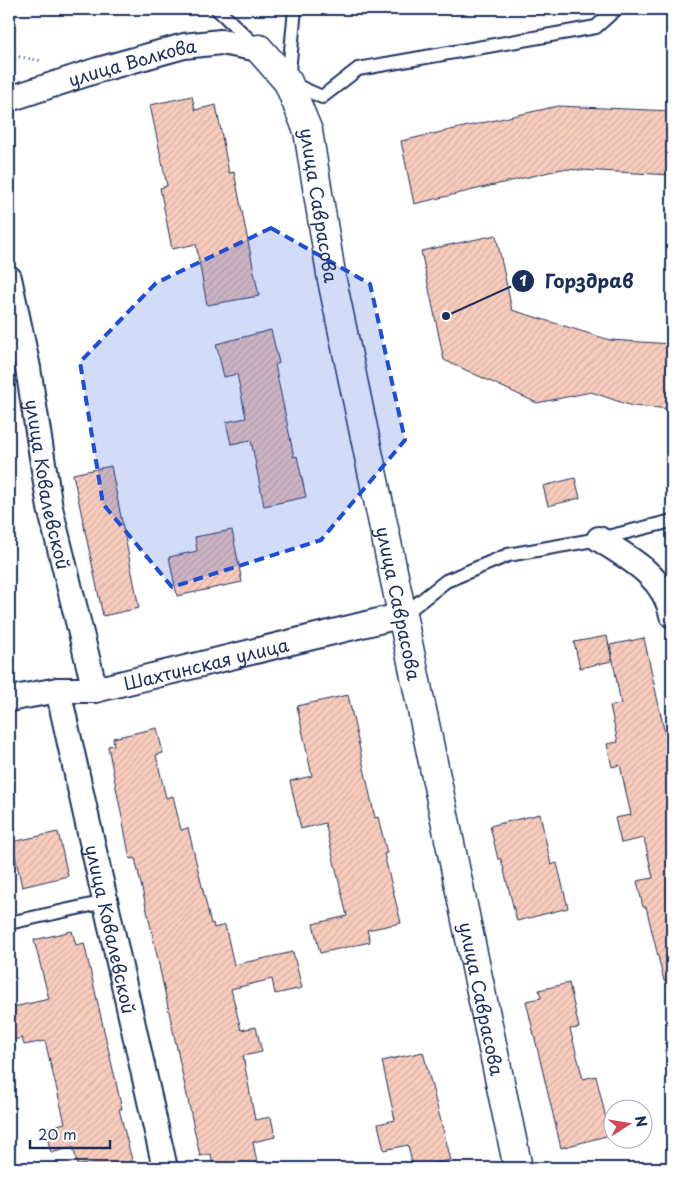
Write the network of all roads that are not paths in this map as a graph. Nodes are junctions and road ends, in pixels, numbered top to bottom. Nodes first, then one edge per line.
1 (217, 9) edge
2 (295, 9) edge
3 (616, 9) edge
4 (259, 49) junction
5 (288, 82) junction
6 (9, 99) edge
7 (9, 278) edge
8 (18, 370) edge
9 (672, 520) edge
10 (599, 539) junction
11 (403, 615) junction
12 (672, 616) edge
13 (58, 690) junction
14 (94, 690) junction
15 (9, 699) edge
16 (105, 902) junction
17 (9, 923) edge
18 (165, 1168) edge
19 (518, 1168) edge

1 - 4 lane
2 - 5 lane
3 - 5 lane
4 - 5 street, улица Саврасова
4 - 6 street, улица Волкова
5 - 11 street, улица Саврасова
7 - 8 street, улица Ковалевской
8 - 14 street, улица Ковалевской
9 - 10 lane
10 - 11 lane
10 - 12 street
11 - 14 street, Шахтинская улица
11 - 19 street, улица Саврасова
13 - 14 street, Шахтинская улица
13 - 15 street, Шахтинская улица
13 - 16 street, улица Ковалевской
16 - 17 lane
16 - 18 street, улица Ковалевской

